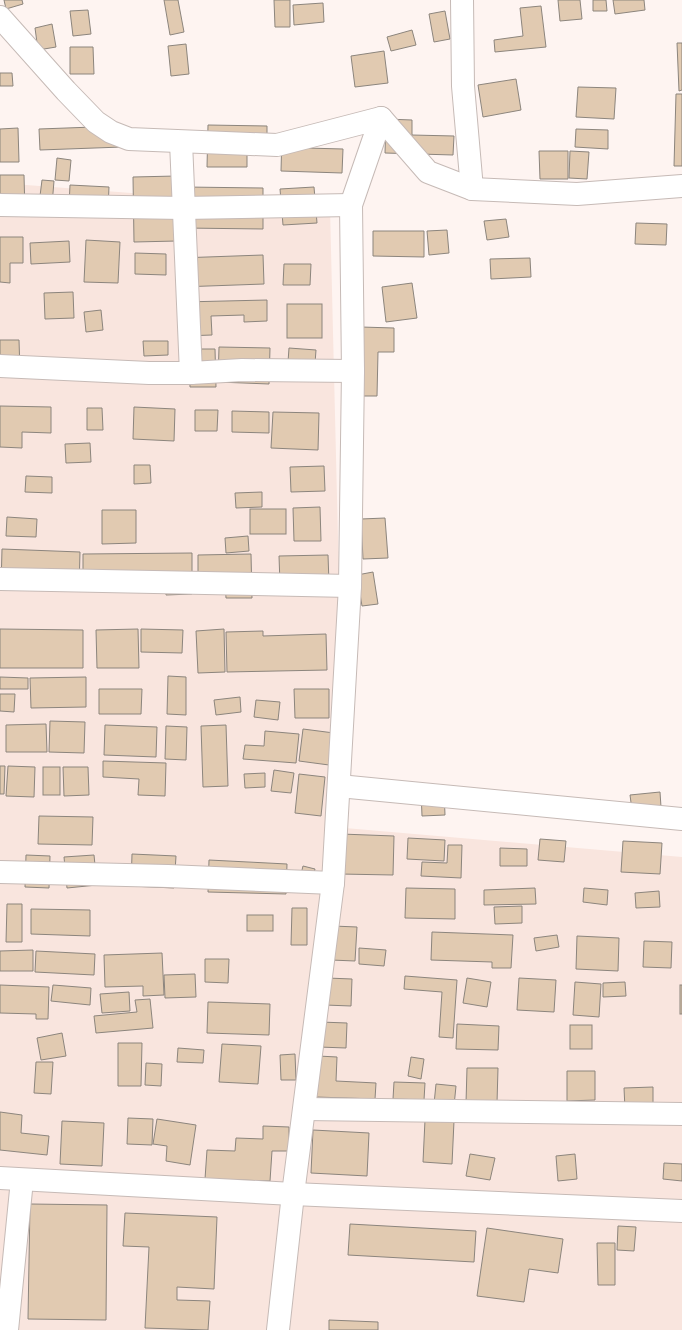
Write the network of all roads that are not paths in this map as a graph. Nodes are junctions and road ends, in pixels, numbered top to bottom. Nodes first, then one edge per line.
1 (462, 0) edge
2 (0, 16) edge
3 (381, 118) junction
4 (181, 142) junction
5 (682, 186) edge
6 (472, 189) junction
7 (0, 205) edge
8 (351, 205) junction
9 (184, 208) junction
10 (0, 366) edge
11 (353, 371) junction
12 (191, 373) junction
13 (0, 579) edge
14 (350, 586) junction
15 (339, 786) junction
16 (682, 819) edge
17 (0, 872) edge
18 (333, 884) junction
19 (305, 1109) junction
20 (682, 1114) edge
21 (0, 1178) edge
22 (22, 1180) junction
23 (293, 1194) junction
24 (682, 1211) edge
25 (7, 1330) edge
26 (278, 1330) edge

1 - 6 street
2 - 4 street
3 - 4 street
3 - 6 street
3 - 8 street
4 - 9 street
5 - 6 street
7 - 9 street
8 - 9 street
8 - 11 street
9 - 12 street
10 - 12 street
11 - 12 street
11 - 14 street
13 - 14 street
14 - 15 street
15 - 16 street
15 - 18 street
17 - 18 street
18 - 19 street
19 - 20 street
19 - 23 street
21 - 22 street
22 - 23 street
22 - 25 street
23 - 24 street
23 - 26 street

